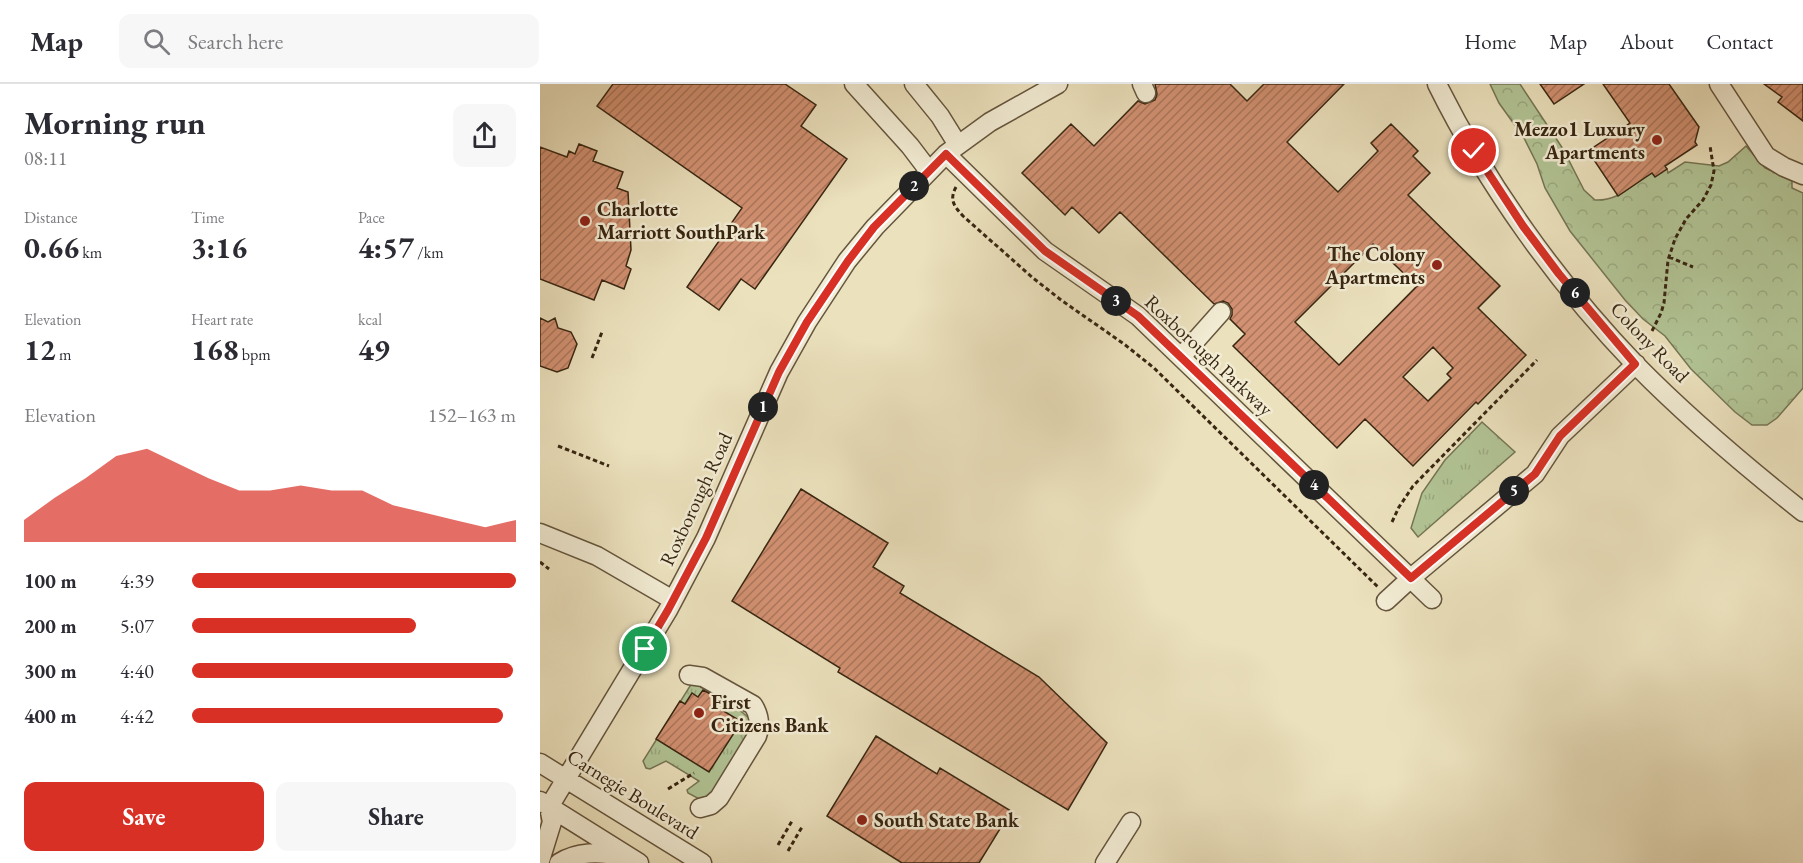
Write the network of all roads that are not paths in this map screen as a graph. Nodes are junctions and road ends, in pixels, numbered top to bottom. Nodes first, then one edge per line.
1 (854, 84) edge
2 (914, 84) edge
3 (1058, 84) edge
4 (1437, 84) edge
5 (1719, 84) edge
6 (952, 150) junction
7 (929, 171) junction
8 (1803, 174) edge
9 (1221, 312) dead end
10 (1181, 357) junction
11 (1635, 364) junction
12 (1803, 512) edge
13 (540, 533) edge
14 (1411, 578) junction
15 (1382, 594) road end
16 (1432, 599) dead end
17 (673, 600) junction
18 (689, 675) dead end
19 (540, 763) edge
20 (565, 779) junction
21 (543, 806) edge
22 (700, 808) dead end
23 (1131, 822) dead end
24 (540, 861) edge
25 (638, 862) edge
26 (559, 863) edge
27 (702, 863) edge
28 (1105, 863) edge

1 - 7 street
2 - 6 street, Roxborough Parkway
3 - 6 street, Roxborough Road
4 - 11 street, Colony Road
5 - 8 street
6 - 7 street, Roxborough Road
6 - 10 street, Roxborough Parkway
7 - 17 street, Roxborough Road
9 - 10 street
10 - 14 street, Roxborough Parkway
11 - 12 street, Colony Road
11 - 14 street
13 - 17 street
14 - 15 street
14 - 16 street, Roxborough Parkway
17 - 20 street, Roxborough Road
18 - 22 street
19 - 20 street, Carnegie Boulevard
20 - 21 street, Roxborough Road
20 - 27 street, Carnegie Boulevard
21 - 24 street
21 - 25 street
23 - 28 street
25 - 26 street

